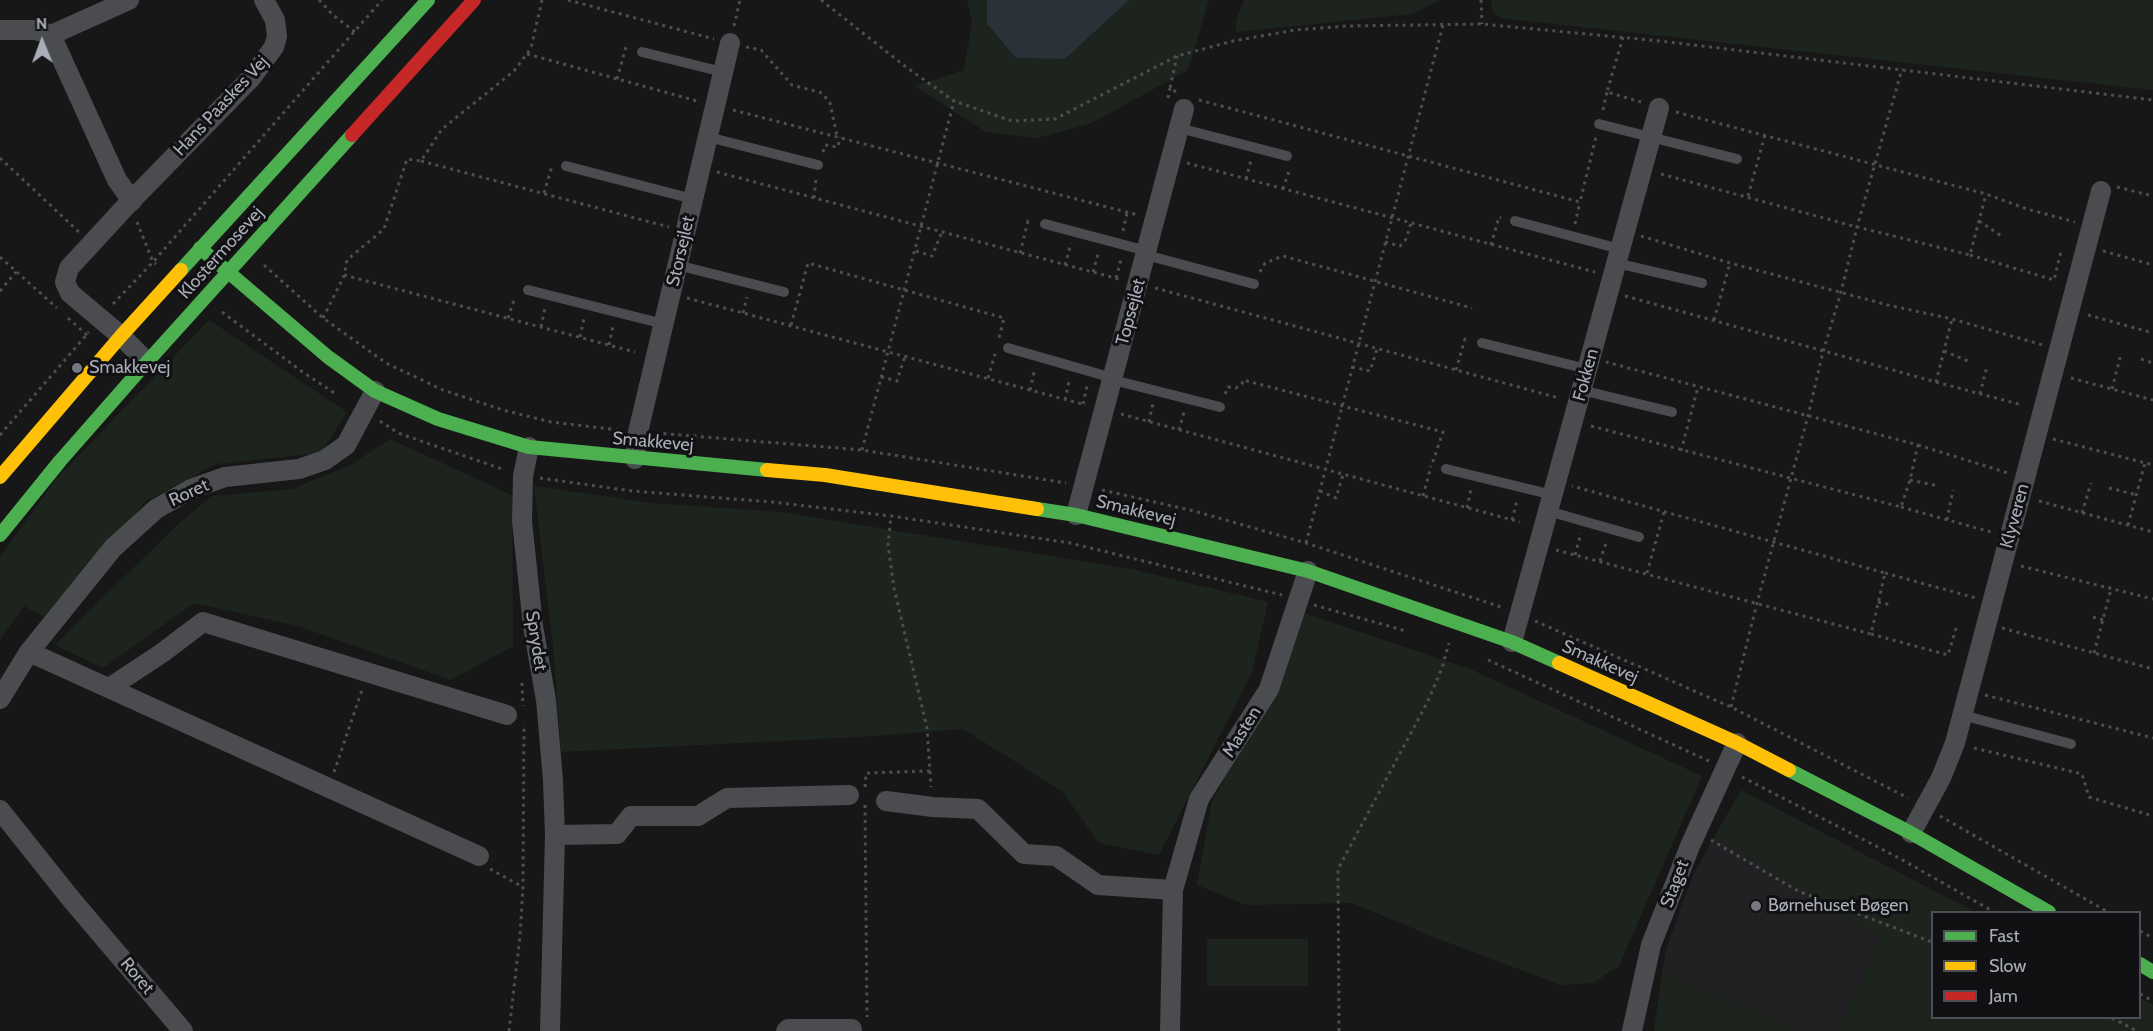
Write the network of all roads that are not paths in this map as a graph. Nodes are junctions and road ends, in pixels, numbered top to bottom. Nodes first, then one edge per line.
1 (129, 0) edge
2 (264, 0) edge
3 (428, 0) edge
4 (474, 0) edge
5 (0, 30) edge
6 (51, 35) junction
7 (730, 43) road end
8 (642, 52) road end
9 (723, 72) junction
10 (1178, 108) joint
11 (1659, 108) road end
12 (1599, 124) road end
13 (708, 136) junction
14 (1650, 138) junction
15 (1287, 156) road end
16 (1737, 159) dead end
17 (818, 165) dead end
18 (566, 166) road end
19 (2101, 191) road end
20 (693, 199) junction
21 (130, 202) junction
22 (1515, 221) road end
23 (1045, 224) road end
24 (200, 248) junction
25 (1146, 253) junction
26 (1616, 262) junction
27 (678, 265) junction
28 (227, 271) junction
29 (1702, 283) dead end
30 (1254, 284) road end
31 (528, 290) dead end
32 (784, 292) dead end
33 (664, 324) junction
34 (122, 336) junction
35 (1482, 343) road end
36 (1008, 348) dead end
37 (147, 362) junction
38 (1589, 363) junction
39 (1113, 379) junction
40 (1581, 390) junction
41 (375, 391) junction
42 (1220, 406) road end
43 (1672, 412) dead end
44 (529, 447) junction
45 (635, 459) junction
46 (1446, 469) road end
47 (0, 477) edge
48 (1552, 496) junction
49 (1076, 515) junction
50 (0, 535) edge
51 (1639, 537) dead end
52 (1308, 571) junction
53 (1512, 642) junction
54 (29, 652) junction
55 (109, 688) junction
56 (0, 699) edge
57 (518, 713) road end
58 (1962, 716) junction
59 (1737, 743) junction
60 (2070, 744) dead end
61 (860, 794) road end
62 (886, 801) dead end
63 (0, 810) edge
64 (1911, 833) junction
65 (555, 835) junction
66 (479, 856) road end
67 (1173, 890) junction
68 (2047, 911) edge
69 (860, 1024) road end
70 (183, 1031) edge
71 (550, 1031) edge
72 (786, 1031) edge
73 (1170, 1031) edge
74 (1632, 1031) edge

1 - 6 street
2 - 21 street, Hans Paaskes Vej
3 - 24 street, Klostermosevej
4 - 28 street, Klostermosevej
5 - 6 street
6 - 21 street
7 - 9 street, Storsejlet
8 - 9 lane
9 - 13 street, Storsejlet
10 - 15 lane
10 - 25 street, Topsejlet
11 - 14 street, Fokken
12 - 14 lane
13 - 17 lane
13 - 20 street, Storsejlet
14 - 16 lane
14 - 26 street, Fokken
18 - 20 lane
19 - 58 street, Klyveren
20 - 27 street, Storsejlet
21 - 34 street, Hans Paaskes Vej
22 - 26 lane
23 - 25 lane
24 - 28 street, Smakkevej
24 - 34 street, Klostermosevej
25 - 30 lane
25 - 39 street, Topsejlet
26 - 29 lane
26 - 38 street, Fokken
27 - 32 lane
27 - 33 street, Storsejlet
28 - 37 street, Klostermosevej
28 - 41 street, Smakkevej
31 - 33 lane
33 - 45 street, Storsejlet
34 - 37 street, Hans Paaskes Vej
34 - 47 street, Klostermosevej
35 - 38 lane
36 - 39 lane
37 - 50 street, Klostermosevej
38 - 40 street, Fokken
39 - 42 lane
39 - 49 street, Topsejlet
40 - 43 lane
40 - 48 street, Fokken
41 - 44 street, Smakkevej
41 - 54 street, Roret
44 - 45 street, Smakkevej
44 - 65 street, Sprydet
45 - 49 street, Smakkevej
46 - 48 lane
48 - 51 lane
48 - 53 street, Fokken
49 - 52 street, Smakkevej
52 - 53 street, Smakkevej
52 - 67 street, Masten
53 - 59 street, Smakkevej
54 - 55 street
54 - 56 street, Roret
55 - 57 street
55 - 66 street
58 - 60 lane
58 - 64 street, Klyveren
59 - 64 street, Smakkevej
59 - 74 street, Staget
61 - 65 street
62 - 67 street
63 - 70 street, Roret
64 - 68 street, Smakkevej
65 - 71 street, Sprydet
67 - 73 street, Masten
69 - 72 street

